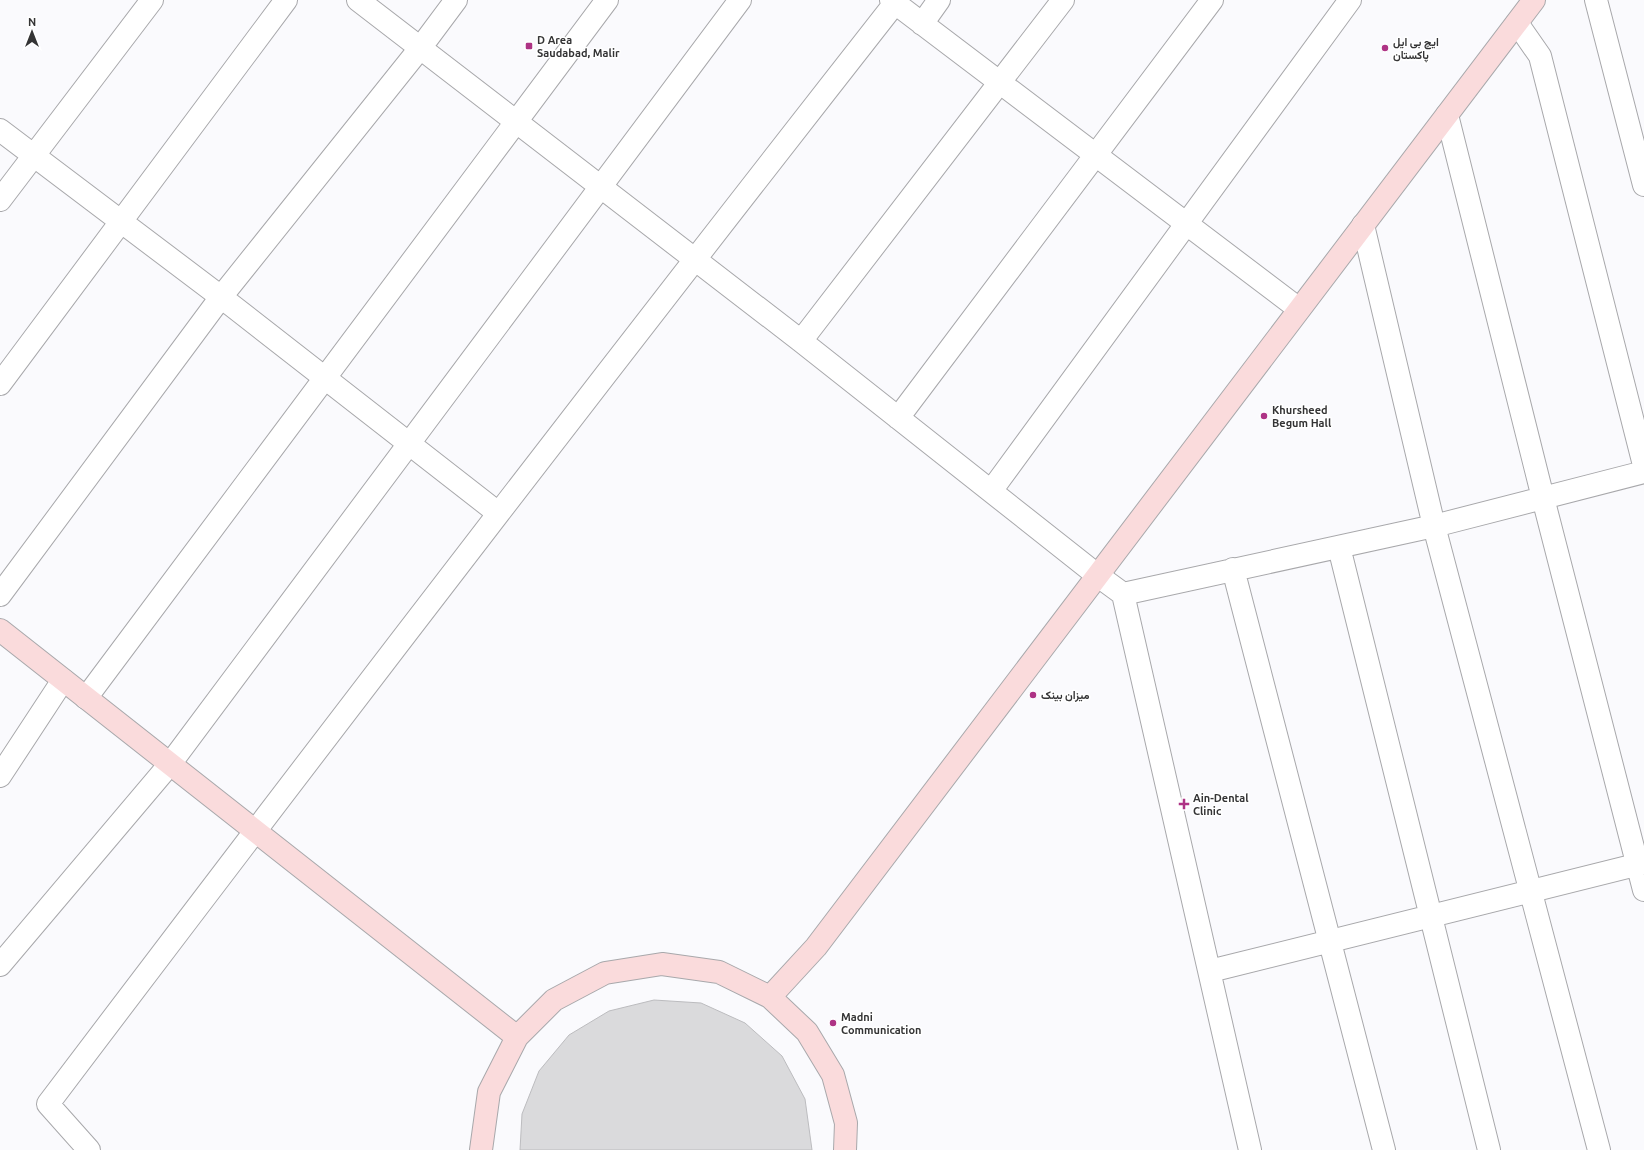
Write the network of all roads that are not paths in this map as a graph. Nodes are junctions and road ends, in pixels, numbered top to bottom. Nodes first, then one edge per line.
1 (152, 0) edge
2 (286, 0) edge
3 (358, 0) edge
4 (456, 0) edge
5 (607, 0) edge
6 (740, 0) edge
7 (940, 0) edge
8 (1063, 0) edge
9 (1212, 0) edge
10 (1350, 0) edge
11 (1534, 0) edge
12 (1596, 0) edge
13 (893, 2) edge
14 (1517, 23) junction
15 (922, 24) junction
16 (421, 47) junction
17 (999, 83) junction
18 (1447, 115) junction
19 (517, 121) junction
20 (0, 130) edge
21 (34, 155) junction
22 (1095, 156) junction
23 (1644, 185) edge
24 (601, 186) junction
25 (0, 200) edge
26 (121, 221) junction
27 (1186, 224) junction
28 (1363, 226) junction
29 (695, 259) junction
30 (221, 297) junction
31 (1299, 309) junction
32 (801, 341) junction
33 (325, 378) junction
34 (0, 384) edge
35 (898, 418) junction
36 (409, 444) junction
37 (1644, 465) edge
38 (1644, 472) edge
39 (991, 491) junction
40 (1543, 498) junction
41 (498, 513) junction
42 (1434, 526) junction
43 (1339, 547) junction
44 (1233, 570) junction
45 (1097, 575) junction
46 (1123, 594) junction
47 (0, 595) edge
48 (0, 630) edge
49 (63, 680) junction
50 (86, 698) junction
51 (170, 764) junction
52 (0, 776) edge
53 (254, 830) junction
54 (1641, 863) edge
55 (1644, 890) edge
56 (1532, 891) junction
57 (1430, 917) junction
58 (1330, 941) junction
59 (0, 965) edge
60 (1210, 971) junction
61 (770, 997) junction
62 (517, 1037) junction
63 (89, 1150) edge
64 (481, 1150) edge
65 (845, 1150) edge
66 (1250, 1150) edge
67 (1384, 1150) edge
68 (1489, 1150) edge
69 (1599, 1150) edge

1 - 21 street
2 - 26 street
3 - 16 street
4 - 16 street
5 - 19 street
6 - 24 street
7 - 15 street
8 - 17 street
9 - 22 street
10 - 27 street
11 - 14 street
12 - 23 street
13 - 15 street
13 - 29 street
14 - 18 street
14 - 37 street
15 - 17 street
16 - 19 street
16 - 30 street
17 - 22 street
17 - 32 street
18 - 28 street
18 - 40 street
19 - 24 street
19 - 33 street
20 - 21 street
21 - 25 street
21 - 26 street
22 - 27 street
22 - 35 street
24 - 29 street
24 - 36 street
26 - 30 street
26 - 34 street
27 - 31 street
27 - 39 street
28 - 31 street
28 - 42 street
29 - 32 street
29 - 41 street
30 - 33 street
30 - 47 street
31 - 45 street
32 - 35 street
33 - 36 street
33 - 50 street
35 - 39 street
36 - 41 street
36 - 51 street
38 - 40 street
39 - 45 street
40 - 42 street
40 - 54 street
41 - 53 street
42 - 43 street
42 - 56 street
43 - 44 street
43 - 57 street
44 - 46 street
44 - 58 street
45 - 46 street
45 - 61 street
46 - 60 street
48 - 49 street
49 - 50 street
49 - 52 street
50 - 51 street
51 - 53 street
51 - 59 street
53 - 62 street
53 - 63 street
54 - 55 street
54 - 56 street
56 - 57 street
56 - 69 street
57 - 58 street
57 - 68 street
58 - 60 street
58 - 67 street
60 - 66 street
61 - 62 street
61 - 65 street
62 - 64 street

